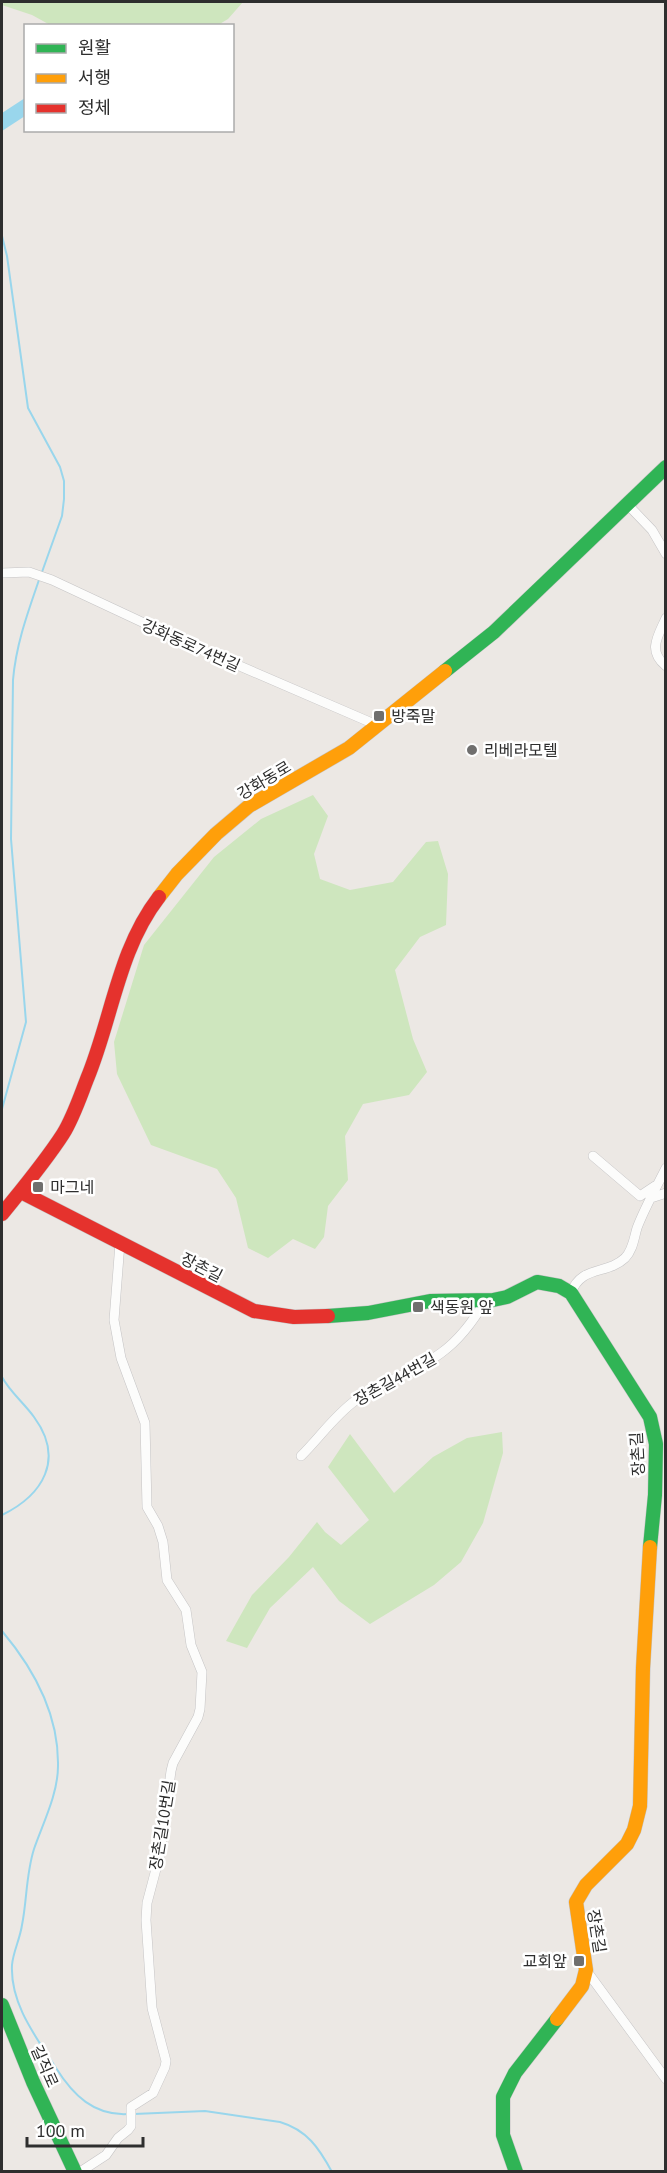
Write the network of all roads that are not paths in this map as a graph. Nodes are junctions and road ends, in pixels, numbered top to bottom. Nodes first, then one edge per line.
1 (666, 467) edge
2 (628, 504) junction
3 (666, 554) edge
4 (2, 573) edge
5 (666, 618) edge
6 (666, 666) edge
7 (379, 726) junction
8 (593, 1156) dead end
9 (666, 1168) edge
10 (657, 1185) junction
11 (21, 1192) junction
12 (666, 1193) edge
13 (651, 1198) junction
14 (2, 1214) edge
15 (120, 1243) junction
16 (572, 1293) junction
17 (485, 1301) junction
18 (302, 1456) dead end
19 (586, 1970) junction
20 (2, 2005) edge
21 (666, 2079) edge
22 (75, 2172) edge
23 (80, 2172) edge
24 (516, 2172) edge

1 - 2 street, 강화동로
2 - 3 street
2 - 7 street, 강화동로
4 - 7 street, 강화동로74번길
5 - 6 street
7 - 11 street, 강화동로
8 - 10 street
9 - 10 street
10 - 13 street
11 - 14 street, 강화동로
11 - 15 street, 장촌길
12 - 13 street
13 - 16 street
15 - 17 street, 장촌길
15 - 23 street, 장촌길10번길
16 - 17 street, 장촌길
16 - 19 street, 장촌길
17 - 18 street, 장촌길44번길
19 - 21 street
19 - 24 street, 장촌길
20 - 22 street, 길직로

